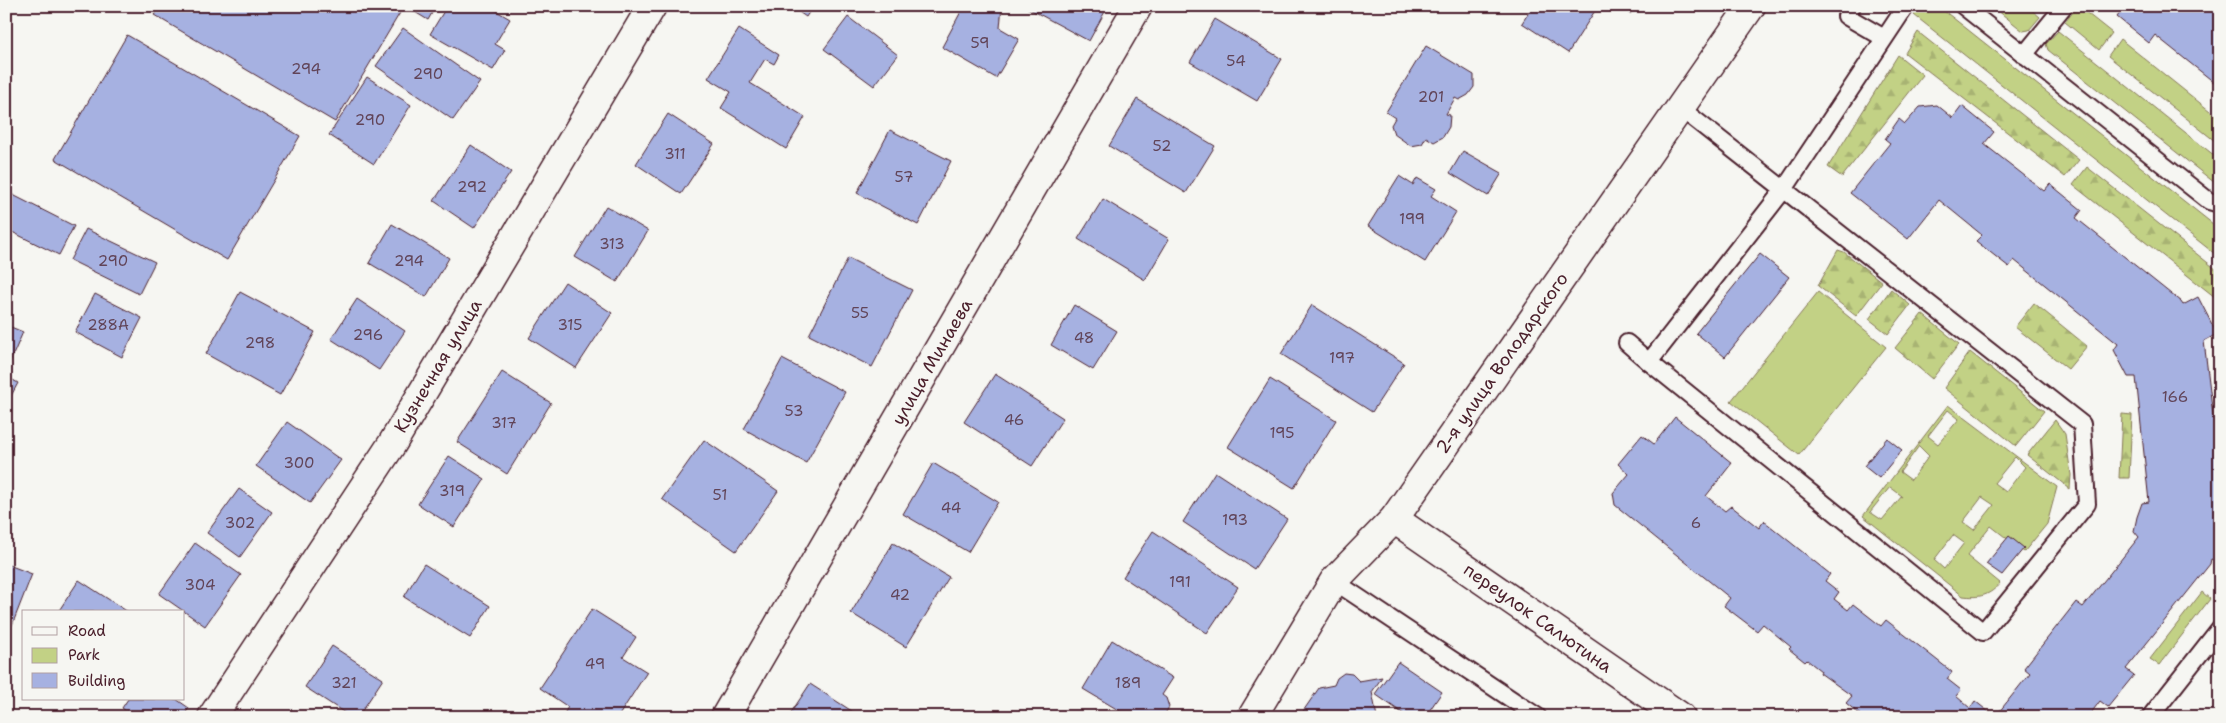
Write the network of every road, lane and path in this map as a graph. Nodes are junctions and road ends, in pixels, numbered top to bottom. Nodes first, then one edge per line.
1 (652, 6) edge
2 (1138, 6) edge
3 (1752, 6) edge
4 (1852, 6) edge
5 (1906, 6) edge
6 (1963, 6) edge
7 (2064, 6) edge
8 (1884, 38) junction
9 (2024, 55) junction
10 (1679, 108) junction
11 (1785, 188) junction
12 (2220, 204) edge
13 (1626, 344) dead end
14 (1649, 362) junction
15 (1394, 519) junction
16 (1334, 581) junction
17 (2220, 628) edge
18 (212, 717) edge
19 (725, 717) edge
20 (1252, 717) edge
21 (1538, 717) edge
22 (1681, 717) edge
23 (2150, 717) edge

1 - 18 street, Кузнечная улица
2 - 19 street, улица Минаева
3 - 10 street, 2-я улица Володарского
4 - 8 lane
5 - 8 lane
6 - 9 lane
7 - 9 lane
8 - 11 lane
9 - 12 lane
10 - 11 lane
10 - 15 street, 2-я улица Володарского
11 - 14 lane
11 - 14 lane
13 - 14 lane
15 - 16 street, 2-я улица Володарского
15 - 22 street, переулок Салютина
16 - 20 street, 2-я улица Володарского
16 - 21 lane
17 - 23 lane

